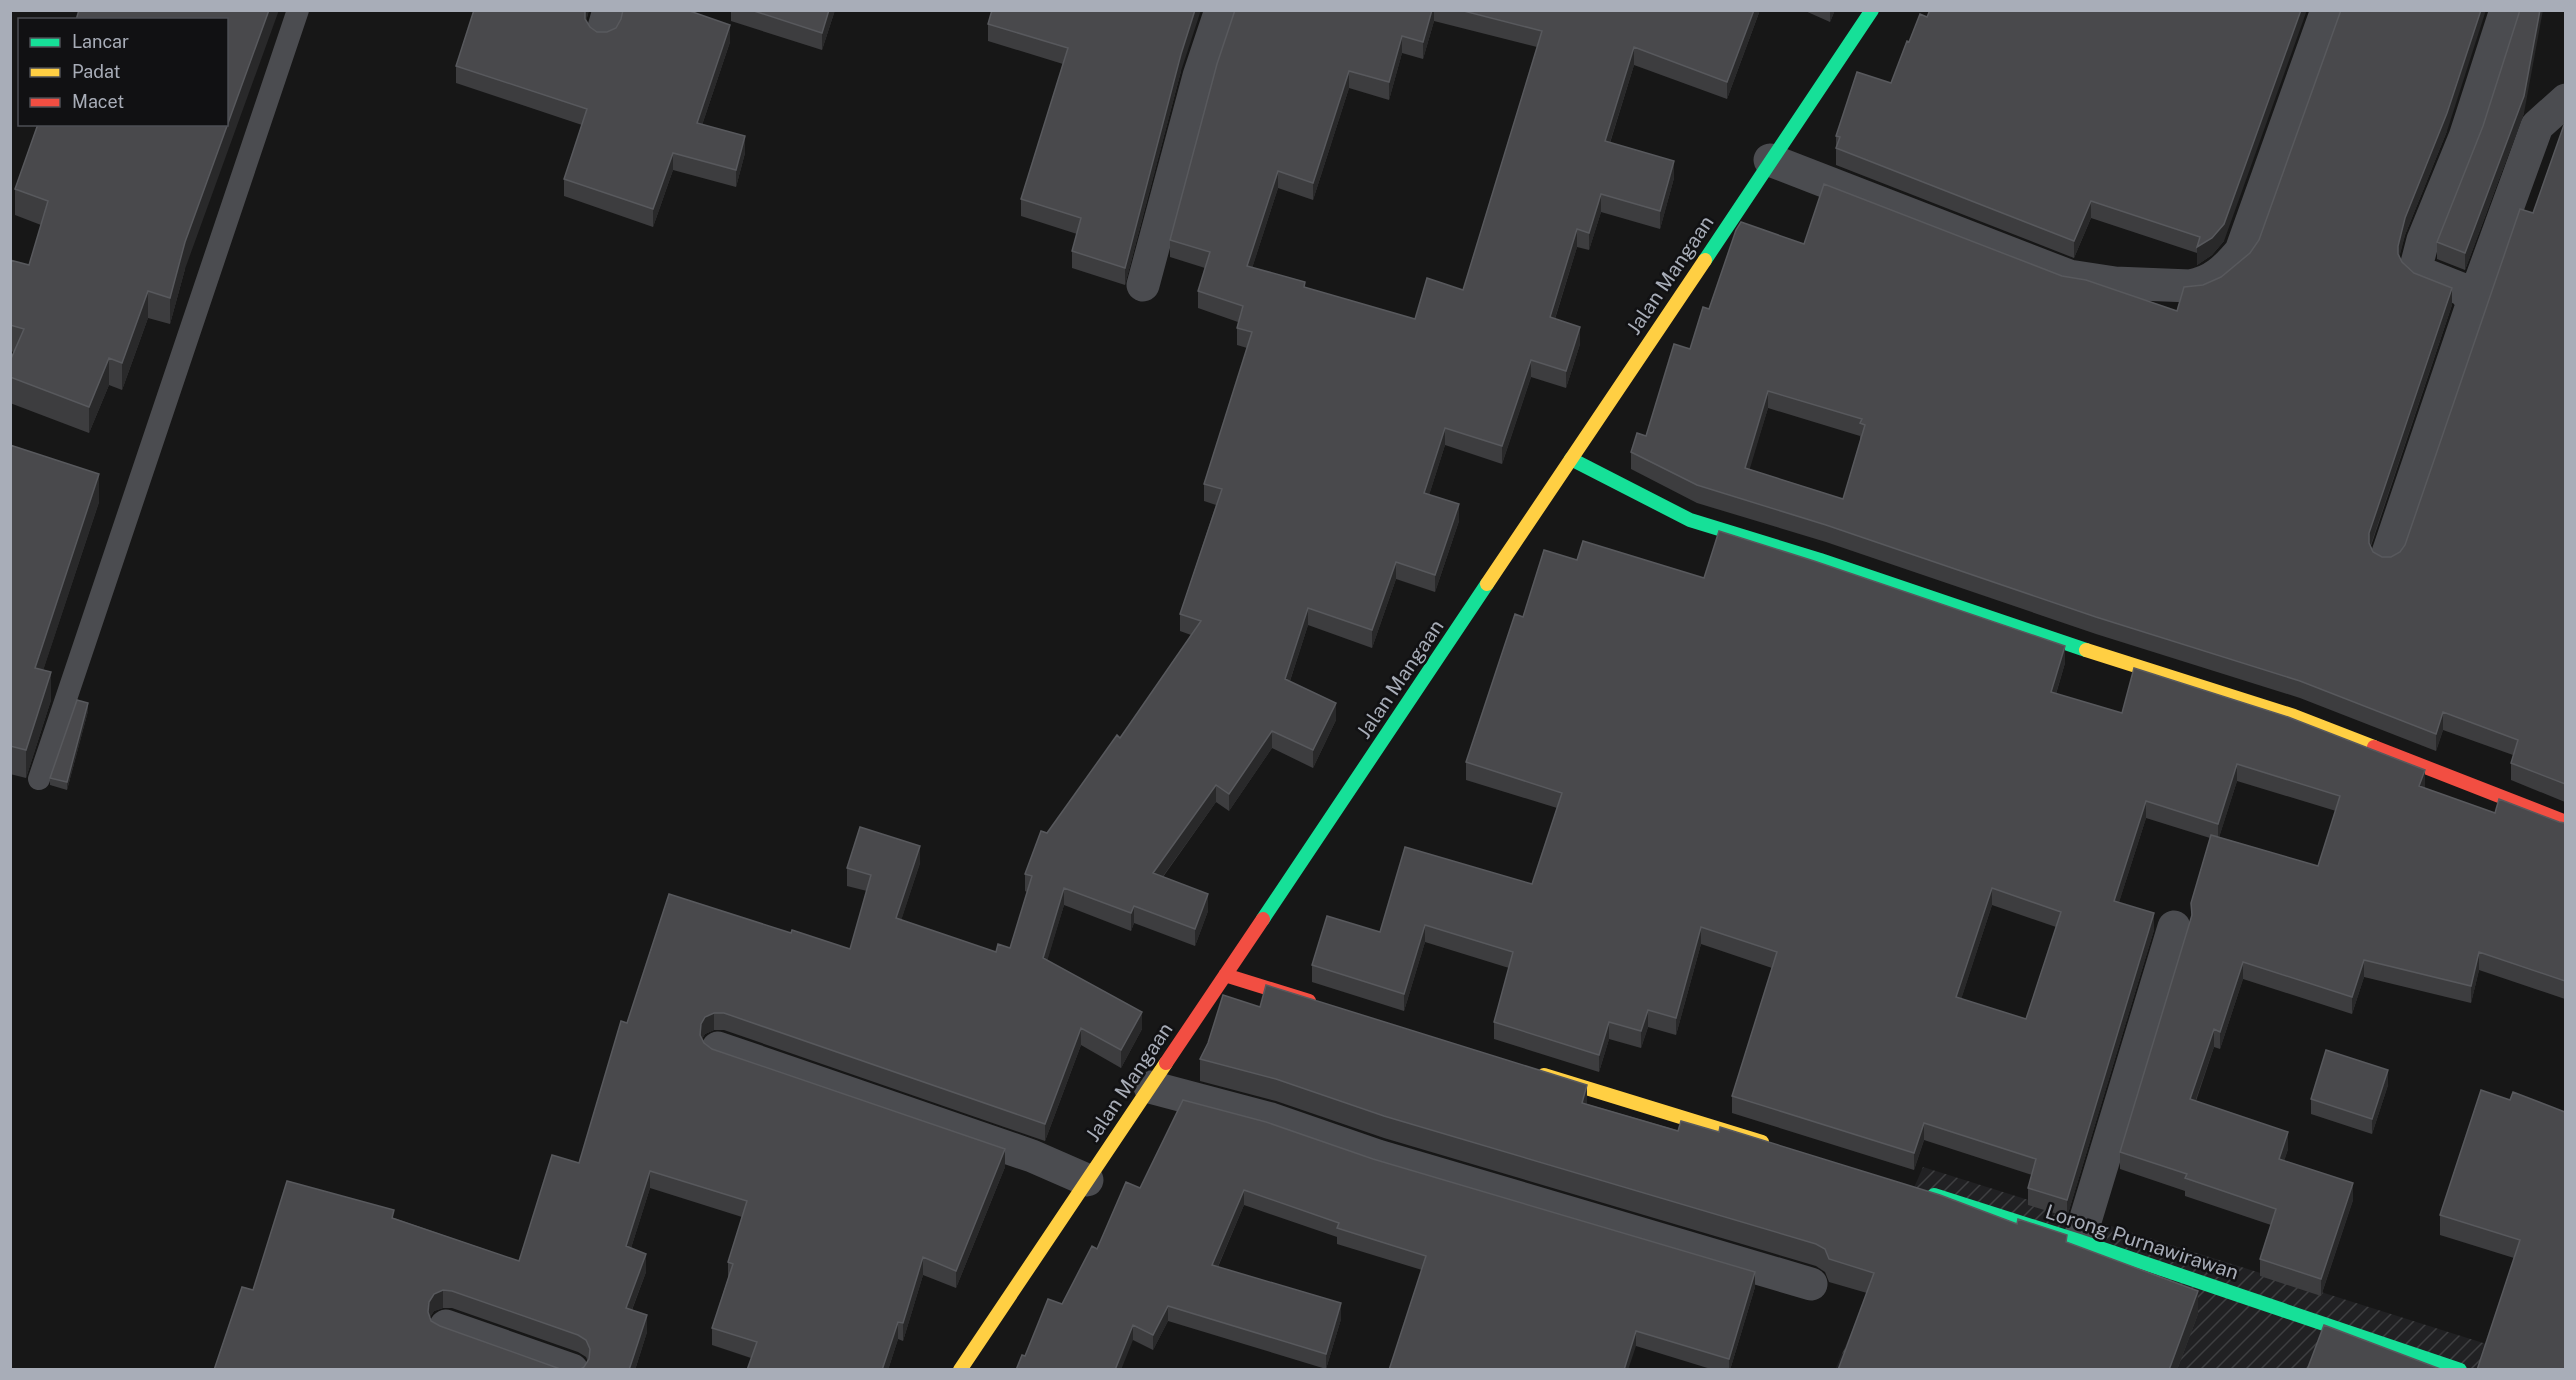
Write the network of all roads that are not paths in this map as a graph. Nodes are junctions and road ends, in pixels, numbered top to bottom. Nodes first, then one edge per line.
1 (298, 10) edge
2 (1221, 10) edge
3 (1872, 10) edge
4 (2327, 10) edge
5 (2506, 10) edge
6 (2565, 100) edge
7 (1770, 160) junction
8 (1143, 285) dead end
9 (2473, 302) junction
10 (1571, 459) junction
11 (2387, 556) edge
12 (39, 779) dead end
13 (2565, 822) edge
14 (2174, 927) dead end
15 (1225, 975) junction
16 (1327, 1007) edge
17 (718, 1048) edge
18 (1532, 1071) edge
19 (1150, 1087) junction
20 (1772, 1145) edge
21 (1087, 1180) junction
22 (1920, 1191) edge
23 (2079, 1241) junction
24 (1811, 1284) dead end
25 (446, 1326) edge
26 (572, 1370) edge
27 (960, 1370) edge
28 (2460, 1370) edge

1 - 12 lane
2 - 8 street
3 - 7 street, Jalan Mangaan
4 - 7 street
5 - 9 street
6 - 9 street
7 - 10 street, Jalan Mangaan
9 - 11 street
10 - 13 street
10 - 15 street, Jalan Mangaan
14 - 23 street
15 - 16 street
15 - 19 street, Jalan Mangaan
17 - 21 street
18 - 20 street
19 - 21 street, Jalan Mangaan
19 - 24 street
21 - 27 street, Jalan Mangaan
22 - 23 street, Lorong Purnawirawan
23 - 28 street, Lorong Purnawirawan
25 - 26 street

